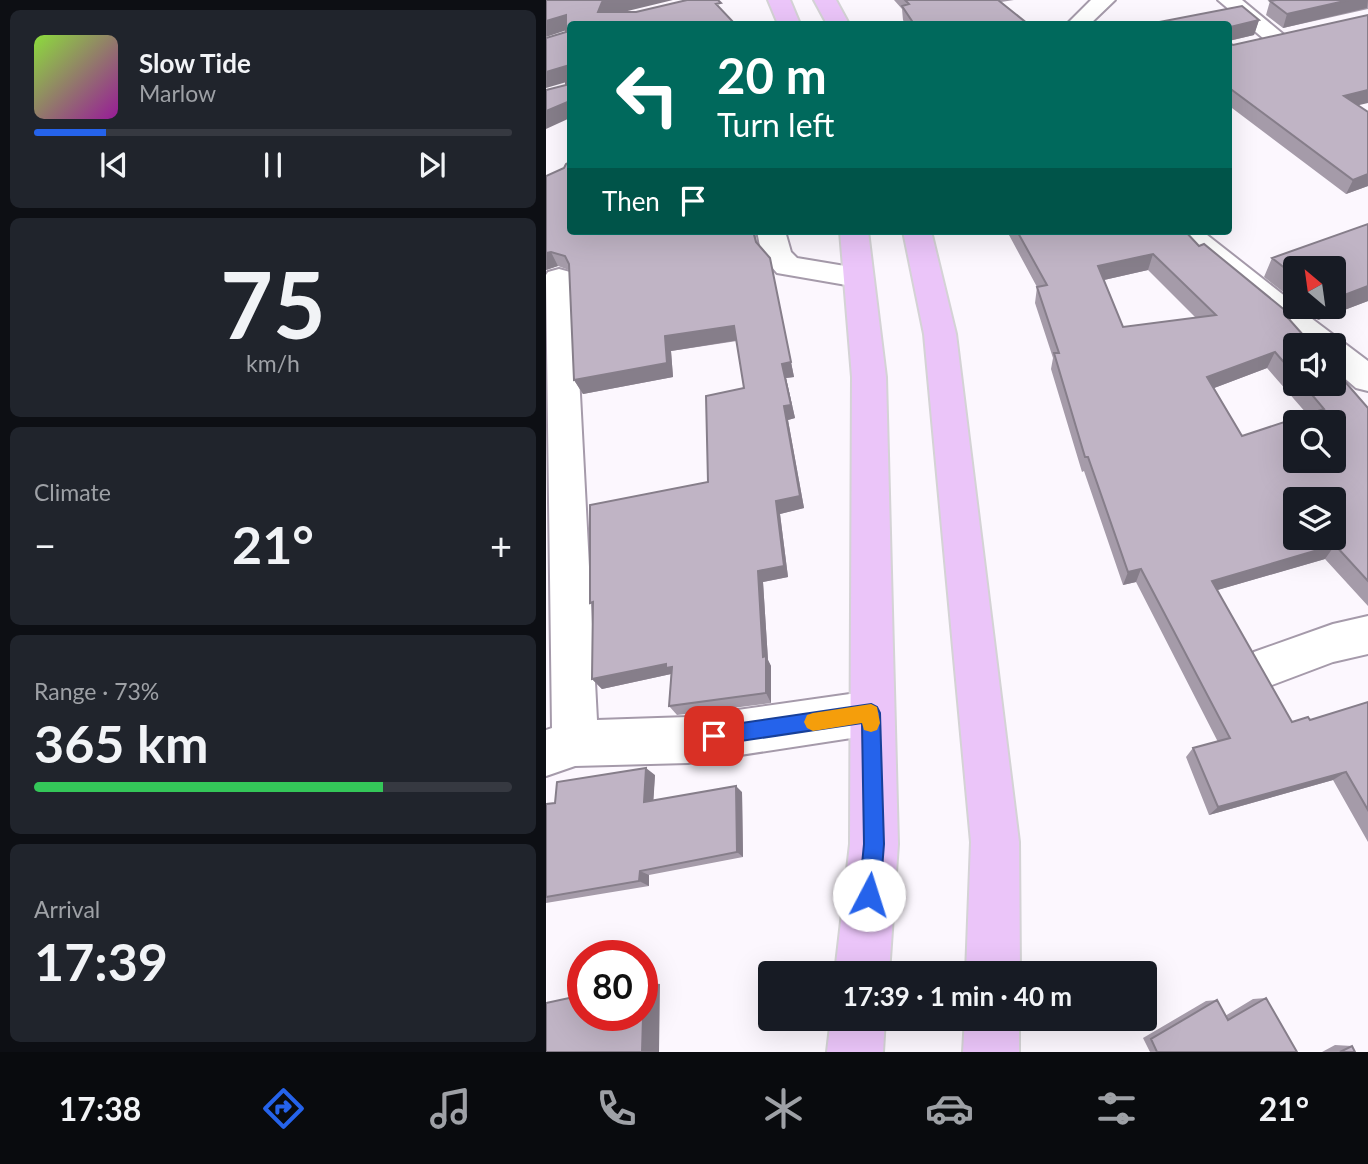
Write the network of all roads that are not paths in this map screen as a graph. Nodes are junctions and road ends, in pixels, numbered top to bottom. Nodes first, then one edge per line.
1 (779, 0) edge
2 (825, 0) edge
3 (1104, 0) edge
4 (1229, 0) edge
5 (788, 21) edge
6 (836, 21) edge
7 (1081, 21) edge
8 (1304, 33) edge
9 (1278, 39) junction
10 (1253, 44) edge
11 (773, 235) edge
12 (854, 235) edge
13 (918, 235) edge
14 (1189, 235) edge
15 (859, 277) junction
16 (559, 279) dead end
17 (1311, 333) edge
18 (1346, 361) edge
19 (1368, 379) edge
20 (1368, 635) edge
21 (1269, 666) dead end
22 (871, 713) junction
23 (560, 748) edge
24 (863, 961) edge
25 (993, 961) edge
26 (857, 1031) edge
27 (992, 1031) edge
28 (855, 1052) edge
29 (991, 1052) edge

1 - 5 highway
2 - 6 highway
3 - 7 street
4 - 9 street
8 - 9 street
9 - 10 street
11 - 15 street
12 - 15 highway
13 - 25 highway
14 - 17 street
15 - 22 highway
16 - 23 street
18 - 19 street
20 - 21 street
22 - 23 street
22 - 24 highway
26 - 28 highway
27 - 29 highway

